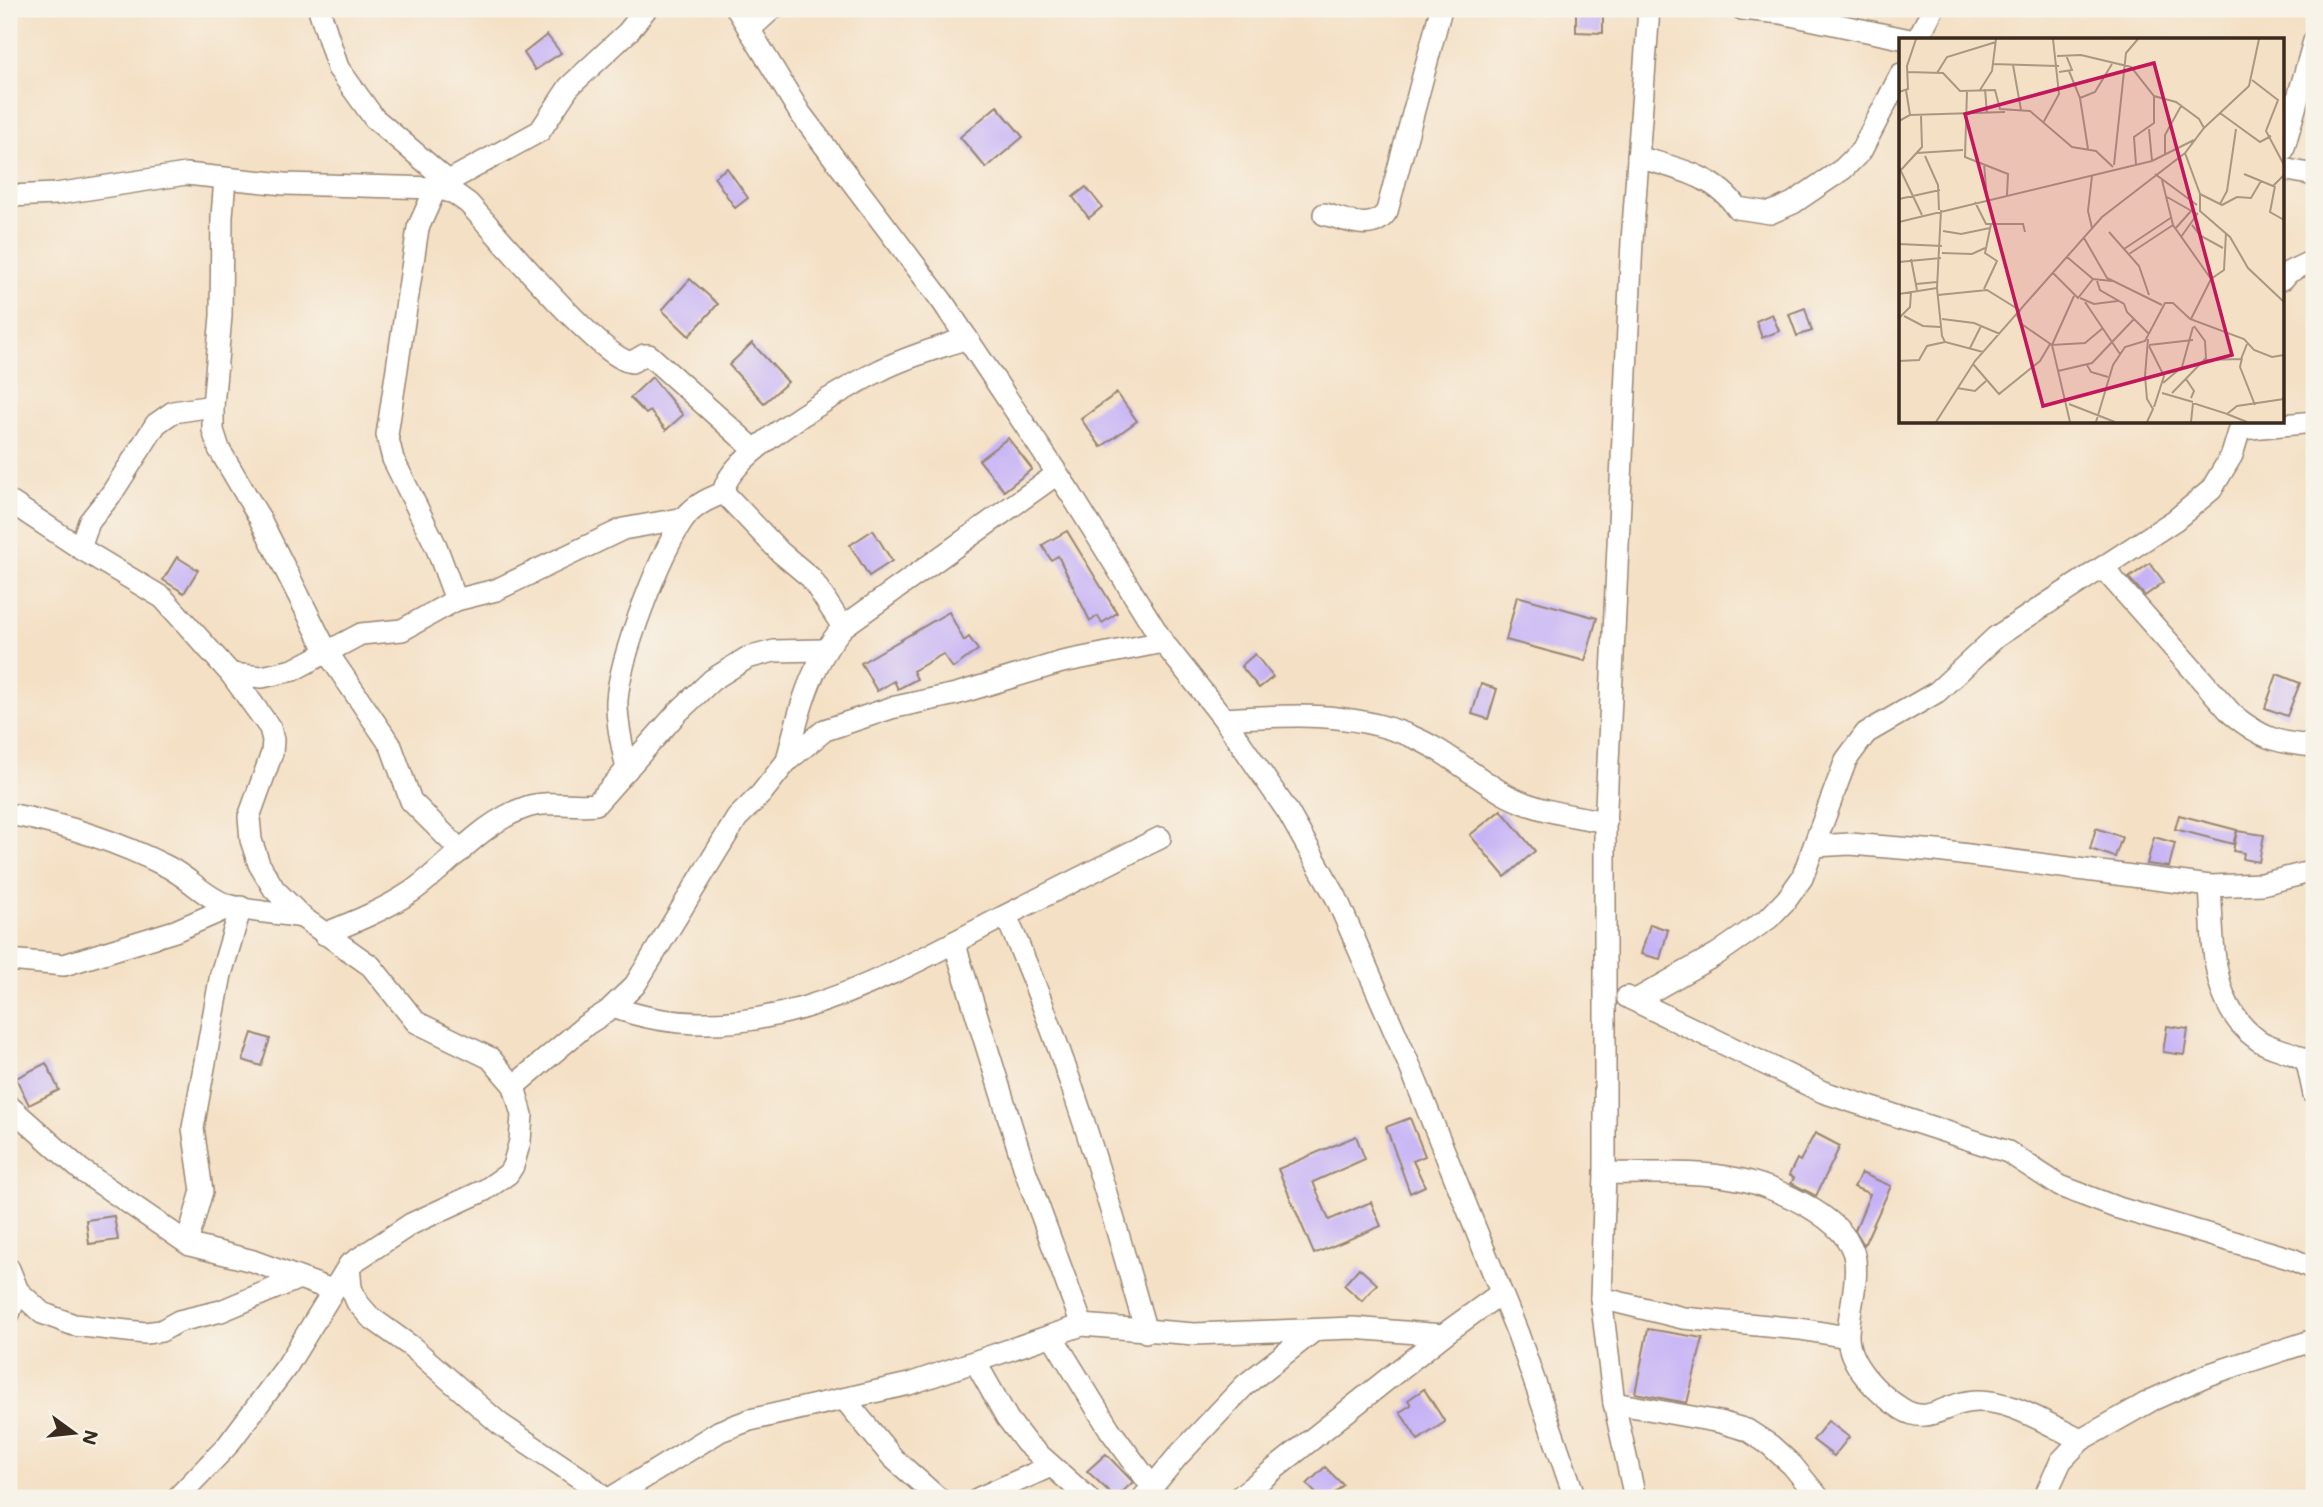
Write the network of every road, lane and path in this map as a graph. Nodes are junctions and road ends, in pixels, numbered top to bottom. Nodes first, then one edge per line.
1 (319, 9) edge
2 (646, 9) edge
3 (737, 9) edge
4 (772, 9) edge
5 (1441, 9) edge
6 (1649, 9) edge
7 (1742, 9) edge
8 (1933, 9) edge
9 (749, 30) junction
10 (1900, 38) edge
11 (1918, 38) edge
12 (2314, 41) edge
13 (1899, 78) edge
14 (2284, 147) edge
15 (1638, 157) junction
16 (2284, 169) edge
17 (2314, 175) edge
18 (225, 179) junction
19 (442, 185) junction
20 (9, 197) edge
21 (1324, 214) dead end
22 (2314, 260) edge
23 (2284, 278) edge
24 (967, 338) junction
25 (213, 406) junction
26 (2314, 422) edge
27 (2278, 424) edge
28 (2284, 424) edge
29 (2241, 426) edge
30 (755, 450) junction
31 (1057, 474) junction
32 (724, 493) junction
33 (9, 500) edge
34 (685, 518) junction
35 (79, 548) junction
36 (2103, 568) junction
37 (456, 600) junction
38 (843, 627) junction
39 (1163, 642) junction
40 (823, 650) junction
41 (327, 652) junction
42 (232, 674) junction
43 (1224, 719) junction
44 (2314, 746) edge
45 (787, 761) junction
46 (627, 770) junction
47 (9, 814) edge
48 (1606, 822) junction
49 (1160, 838) dead end
50 (1815, 846) junction
51 (461, 851) junction
52 (2314, 871) edge
53 (2210, 886) junction
54 (236, 907) junction
55 (1006, 916) junction
56 (302, 917) junction
57 (324, 934) junction
58 (954, 942) junction
59 (9, 960) edge
60 (1606, 988) junction
61 (1636, 1000) junction
62 (613, 1007) junction
63 (514, 1086) junction
64 (2314, 1095) edge
65 (9, 1106) edge
66 (1605, 1173) junction
67 (187, 1243) junction
68 (349, 1265) junction
69 (9, 1269) edge
70 (2314, 1269) edge
71 (296, 1279) junction
72 (332, 1290) junction
73 (18, 1292) junction
74 (1501, 1293) junction
75 (1601, 1298) junction
76 (9, 1314) edge
77 (1082, 1325) junction
78 (1317, 1329) junction
79 (1146, 1332) junction
80 (1443, 1335) junction
81 (1052, 1336) junction
82 (1847, 1337) junction
83 (2314, 1340) edge
84 (976, 1363) junction
85 (846, 1401) junction
86 (1614, 1404) junction
87 (2081, 1440) junction
88 (1049, 1467) junction
89 (1148, 1493) edge
90 (177, 1498) edge
91 (604, 1498) edge
92 (611, 1498) edge
93 (938, 1498) edge
94 (979, 1498) edge
95 (1088, 1498) edge
96 (1238, 1498) edge
97 (1575, 1498) edge
98 (1635, 1498) edge
99 (1819, 1498) edge
100 (2044, 1498) edge

1 - 19 street
2 - 19 street
3 - 9 street
4 - 9 street
5 - 21 street
6 - 15 street
7 - 10 street
8 - 11 street
9 - 24 street
12 - 14 street
13 - 15 street
15 - 48 street
16 - 17 street
18 - 19 street
18 - 20 street
18 - 25 street
19 - 30 street
19 - 37 street
22 - 23 street
24 - 30 street
24 - 31 street
25 - 35 street
25 - 41 street
26 - 28 street
27 - 29 street
29 - 36 street
30 - 32 street
31 - 38 street
31 - 39 street
32 - 34 street
32 - 38 street
33 - 35 street
34 - 37 street
34 - 46 street
35 - 42 street
36 - 44 street
36 - 50 street
37 - 41 street
38 - 40 street
39 - 43 street
39 - 45 street
40 - 45 street
40 - 46 street
41 - 42 street
41 - 51 street
42 - 56 street
43 - 48 street
43 - 74 street
45 - 62 street
46 - 51 street
47 - 54 street
48 - 60 street
49 - 55 street
50 - 53 street
50 - 61 street
51 - 57 street
52 - 53 street
53 - 64 street
54 - 56 street
54 - 59 street
54 - 67 street
55 - 58 street
55 - 79 street
56 - 57 street
57 - 63 street
58 - 62 street
58 - 77 street
60 - 61 street
60 - 66 street
61 - 70 street
62 - 63 street
63 - 68 street
65 - 67 street
66 - 75 street
66 - 82 street
67 - 71 street
68 - 72 street
68 - 91 street
69 - 73 street
71 - 72 street
71 - 73 street
72 - 90 street
73 - 76 street
74 - 80 street
74 - 97 street
75 - 82 street
75 - 86 street
77 - 79 street
77 - 81 street
78 - 79 street
78 - 80 street
78 - 89 street
80 - 96 street
81 - 84 street
81 - 89 street
82 - 87 street
83 - 87 street
84 - 85 street
84 - 88 street
85 - 92 street
85 - 93 street
86 - 98 street
86 - 99 street
87 - 100 street
88 - 94 street
88 - 95 street

